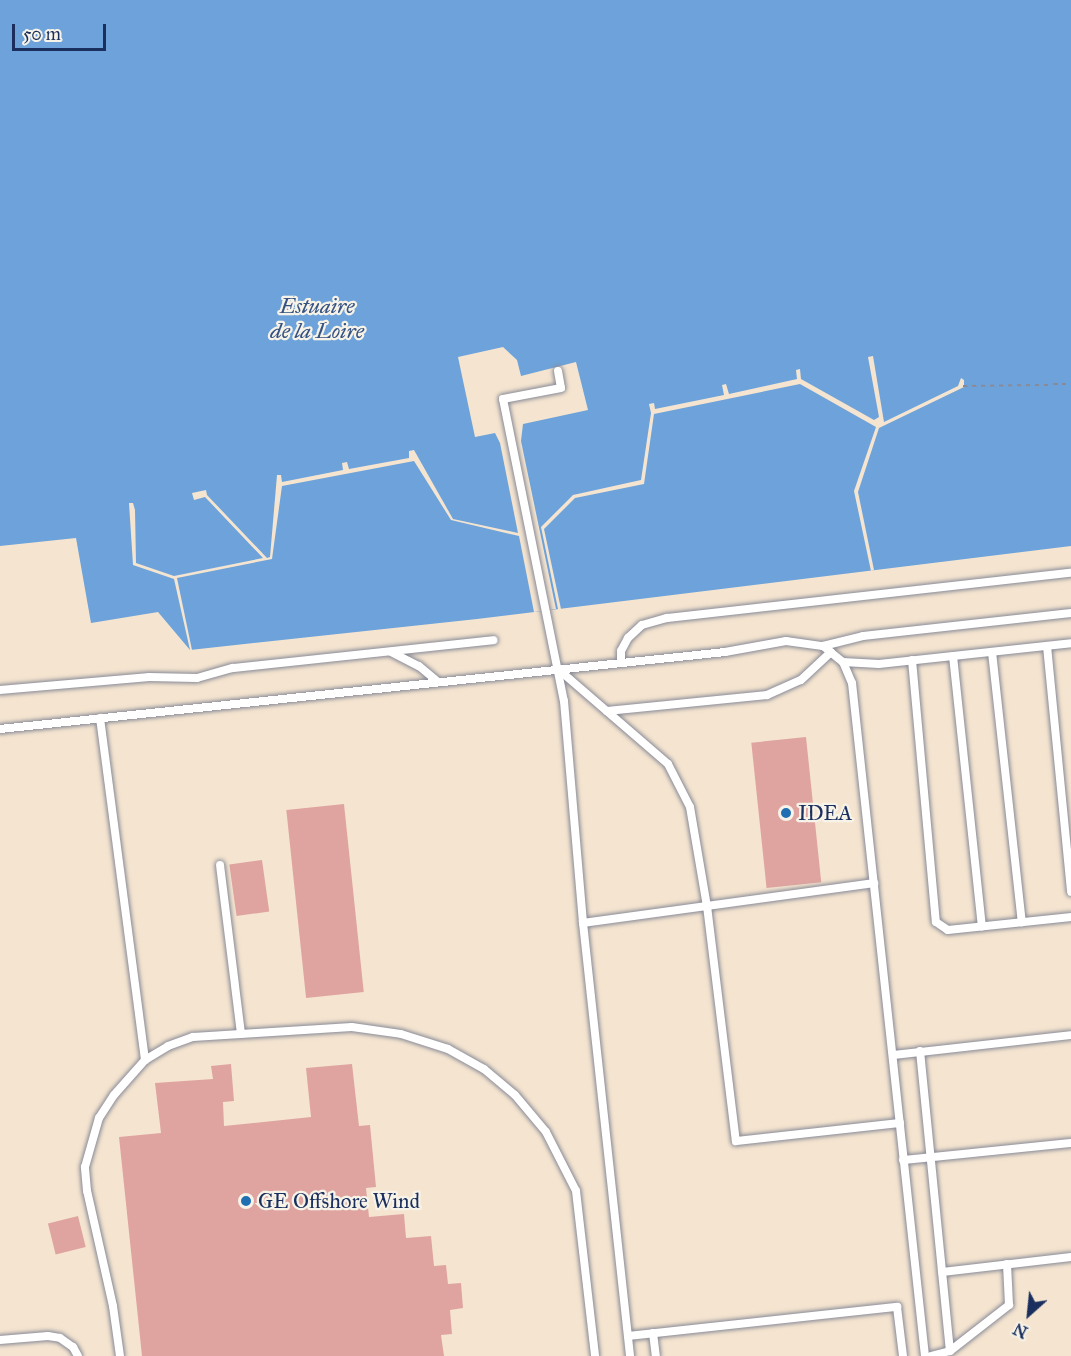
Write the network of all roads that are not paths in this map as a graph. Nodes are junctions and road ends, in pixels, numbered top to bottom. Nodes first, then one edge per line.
1 (558, 371) dead end
2 (1071, 573) edge
3 (1071, 613) edge
4 (495, 640) dead end
5 (1071, 643) edge
6 (823, 646) junction
7 (1047, 646) junction
8 (389, 651) junction
9 (831, 652) junction
10 (992, 652) junction
11 (953, 656) junction
12 (912, 660) junction
13 (621, 662) junction
14 (843, 662) junction
15 (558, 669) junction
16 (437, 681) junction
17 (0, 690) edge
18 (607, 711) junction
19 (100, 718) junction
20 (0, 729) edge
21 (220, 865) dead end
22 (874, 883) junction
23 (1071, 892) edge
24 (707, 906) junction
25 (1071, 917) edge
26 (1023, 922) junction
27 (583, 923) junction
28 (982, 926) junction
29 (241, 1034) junction
30 (1071, 1035) edge
31 (920, 1051) junction
32 (893, 1055) junction
33 (145, 1060) junction
34 (900, 1123) junction
35 (1071, 1143) edge
36 (931, 1158) junction
37 (903, 1160) junction
38 (1071, 1257) edge
39 (1007, 1264) junction
40 (942, 1272) junction
41 (653, 1333) junction
42 (628, 1336) junction
43 (0, 1340) edge
44 (950, 1351) junction
45 (78, 1356) edge
46 (120, 1356) edge
47 (595, 1356) edge
48 (630, 1356) edge
49 (656, 1356) edge
50 (903, 1356) edge
51 (925, 1356) edge
52 (931, 1356) edge

1 - 15 lane
2 - 13 lane
3 - 6 lane
4 - 8 lane
5 - 7 lane
6 - 9 lane
6 - 13 lane
7 - 10 lane
7 - 23 lane
8 - 16 lane
8 - 17 lane
9 - 14 lane
9 - 18 lane
10 - 11 lane
10 - 26 lane
11 - 12 lane
11 - 28 lane
12 - 14 lane
12 - 28 lane
13 - 15 lane
14 - 22 lane
15 - 16 lane
15 - 18 lane
15 - 27 lane
16 - 19 lane
18 - 24 lane
19 - 20 lane
19 - 33 lane
21 - 29 lane
22 - 24 lane
22 - 32 lane
24 - 27 lane
24 - 34 lane
25 - 26 lane
26 - 28 lane
27 - 42 lane
29 - 33 lane
29 - 47 lane
30 - 31 lane
31 - 32 lane
31 - 36 lane
32 - 34 lane
33 - 46 lane
34 - 37 lane
35 - 36 lane
36 - 37 lane
36 - 40 lane
37 - 51 lane
38 - 39 lane
39 - 40 lane
39 - 44 lane
40 - 44 lane
41 - 42 lane
41 - 49 lane
41 - 50 lane
42 - 48 lane
43 - 45 lane
44 - 52 lane

